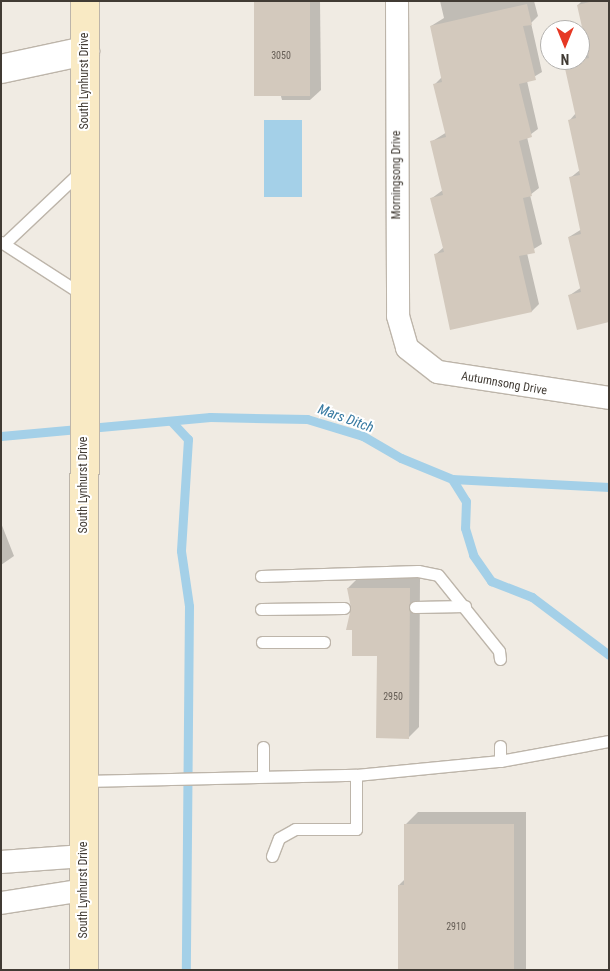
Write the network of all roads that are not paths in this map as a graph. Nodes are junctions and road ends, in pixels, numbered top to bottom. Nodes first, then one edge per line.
1 (85, 1) edge
2 (397, 1) edge
3 (85, 51) junction
4 (1, 69) edge
5 (84, 167) junction
6 (4, 242) edge
7 (84, 296) junction
8 (407, 348) joint
9 (609, 398) edge
10 (261, 576) dead end
11 (465, 606) junction
12 (415, 607) dead end
13 (344, 608) dead end
14 (261, 609) dead end
15 (262, 642) dead end
16 (324, 642) dead end
17 (500, 659) dead end
18 (609, 742) edge
19 (500, 746) dead end
20 (263, 747) dead end
21 (500, 761) junction
22 (356, 775) junction
23 (263, 776) junction
24 (84, 781) junction
25 (84, 856) junction
26 (272, 856) dead end
27 (1, 862) edge
28 (84, 890) junction
29 (1, 903) edge
30 (84, 970) edge

1 - 3 main road, South Lynhurst Drive
2 - 8 street, Morningsong Drive
3 - 4 street
3 - 5 main road, South Lynhurst Drive
5 - 6 lane
5 - 7 main road, South Lynhurst Drive
6 - 7 lane
7 - 24 main road, South Lynhurst Drive
8 - 9 street, Autumnsong Drive
10 - 11 lane
11 - 12 lane
11 - 17 lane
13 - 14 lane
15 - 16 lane
18 - 21 lane
19 - 21 lane
20 - 23 lane
21 - 22 lane
22 - 23 lane
22 - 26 lane
23 - 24 lane
24 - 25 main road, South Lynhurst Drive
25 - 27 street
25 - 28 main road, South Lynhurst Drive
28 - 29 street
28 - 30 main road, South Lynhurst Drive

